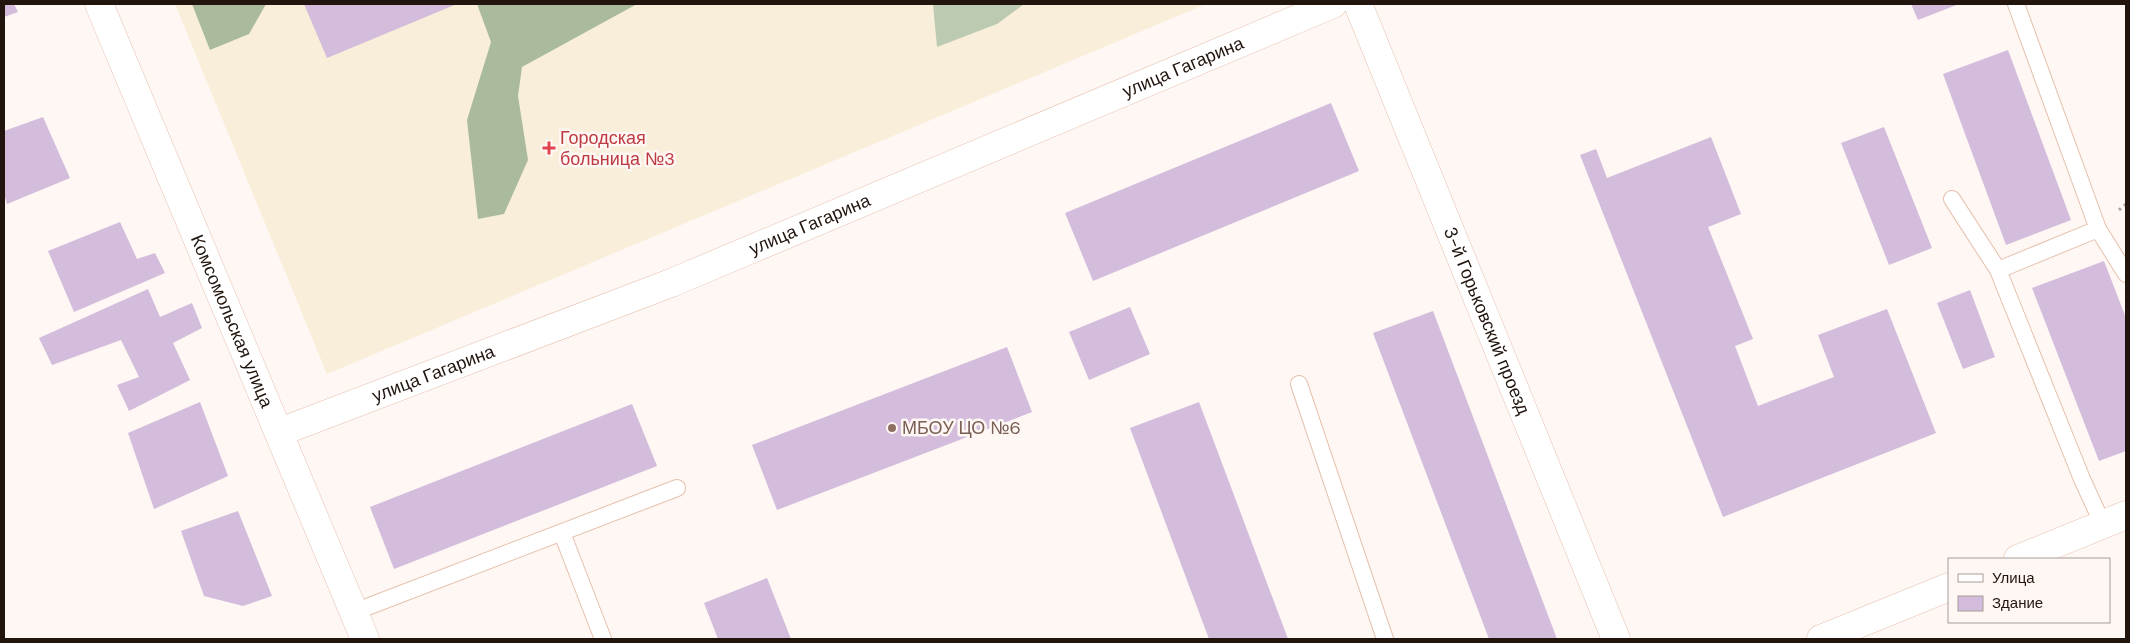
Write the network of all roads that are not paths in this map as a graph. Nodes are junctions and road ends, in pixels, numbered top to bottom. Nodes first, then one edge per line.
1 (100, 4) edge
2 (1333, 4) edge
3 (1358, 4) edge
4 (2016, 4) edge
5 (1952, 199) dead end
6 (2098, 229) junction
7 (1998, 270) junction
8 (2126, 274) edge
9 (1299, 384) dead end
10 (280, 432) junction
11 (677, 488) dead end
12 (2115, 520) edge
13 (562, 533) junction
14 (2020, 558) edge
15 (1948, 587) edge
16 (354, 612) junction
17 (365, 639) edge
18 (603, 639) edge
19 (1385, 639) edge
20 (1616, 639) edge
21 (1821, 639) edge

1 - 10 street, Комсомольская улица
2 - 10 street, улица Гагарина
3 - 20 street, 3-й Горьковский проезд
4 - 6 lane
5 - 7 lane
6 - 7 lane
6 - 8 lane
7 - 12 lane
9 - 19 lane
10 - 16 street, Комсомольская улица
11 - 13 lane
12 - 14 street
13 - 16 lane
13 - 18 lane
15 - 21 street
16 - 17 street, Комсомольская улица

